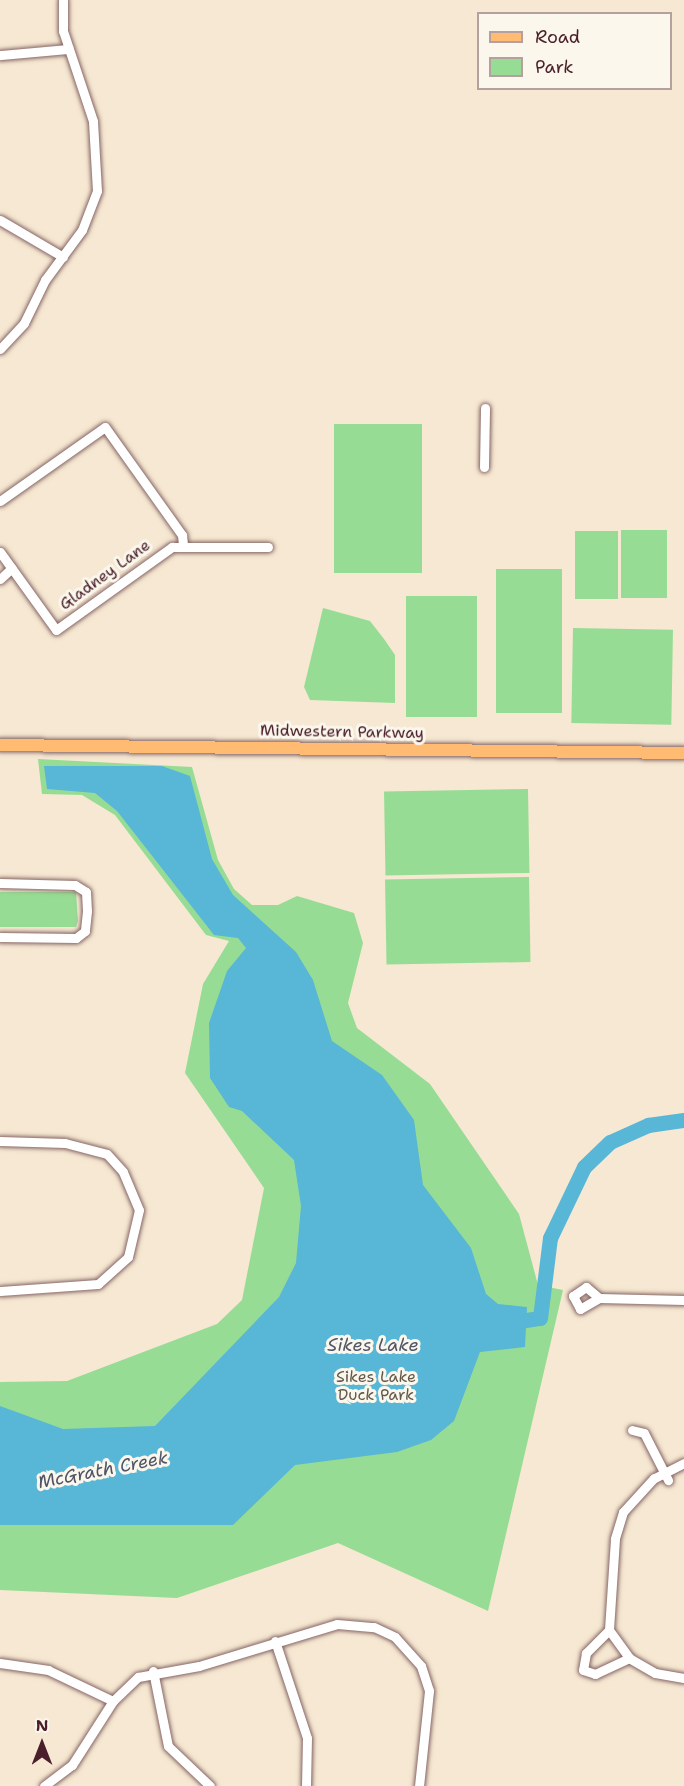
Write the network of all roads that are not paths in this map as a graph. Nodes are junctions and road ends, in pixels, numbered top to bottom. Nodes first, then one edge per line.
1 (63, 0) edge
2 (69, 49) junction
3 (0, 55) edge
4 (0, 220) edge
5 (63, 257) junction
6 (0, 349) edge
7 (485, 408) dead end
8 (484, 467) dead end
9 (0, 501) edge
10 (183, 545) junction
11 (268, 546) dead end
12 (0, 552) edge
13 (12, 568) junction
14 (0, 579) edge
15 (0, 745) edge
16 (684, 753) edge
17 (0, 883) edge
18 (0, 937) edge
19 (0, 1142) edge
20 (0, 1290) edge
21 (599, 1298) dead end
22 (684, 1300) edge
23 (632, 1430) dead end
24 (684, 1463) edge
25 (666, 1477) junction
26 (609, 1630) junction
27 (275, 1641) junction
28 (630, 1658) junction
29 (0, 1663) edge
30 (153, 1671) junction
31 (684, 1678) edge
32 (113, 1701) junction
33 (54, 1783) edge
34 (44, 1786) edge
35 (210, 1786) edge
36 (306, 1786) edge
37 (419, 1786) edge

1 - 2 street
2 - 3 street
2 - 5 street
4 - 5 street
5 - 6 street
7 - 8 street
9 - 10 street
10 - 11 street, Gladney Lane
10 - 13 street, Gladney Lane
12 - 13 street, Gladney Lane
13 - 14 street
15 - 16 main road, Midwestern Parkway
17 - 18 street
19 - 20 street
21 - 22 street
23 - 25 street
24 - 25 street
25 - 26 street
26 - 28 street
26 - 28 street
27 - 30 street
27 - 36 street
27 - 37 street
28 - 31 street
29 - 32 street
30 - 32 street
30 - 35 street
32 - 33 street
33 - 34 street

